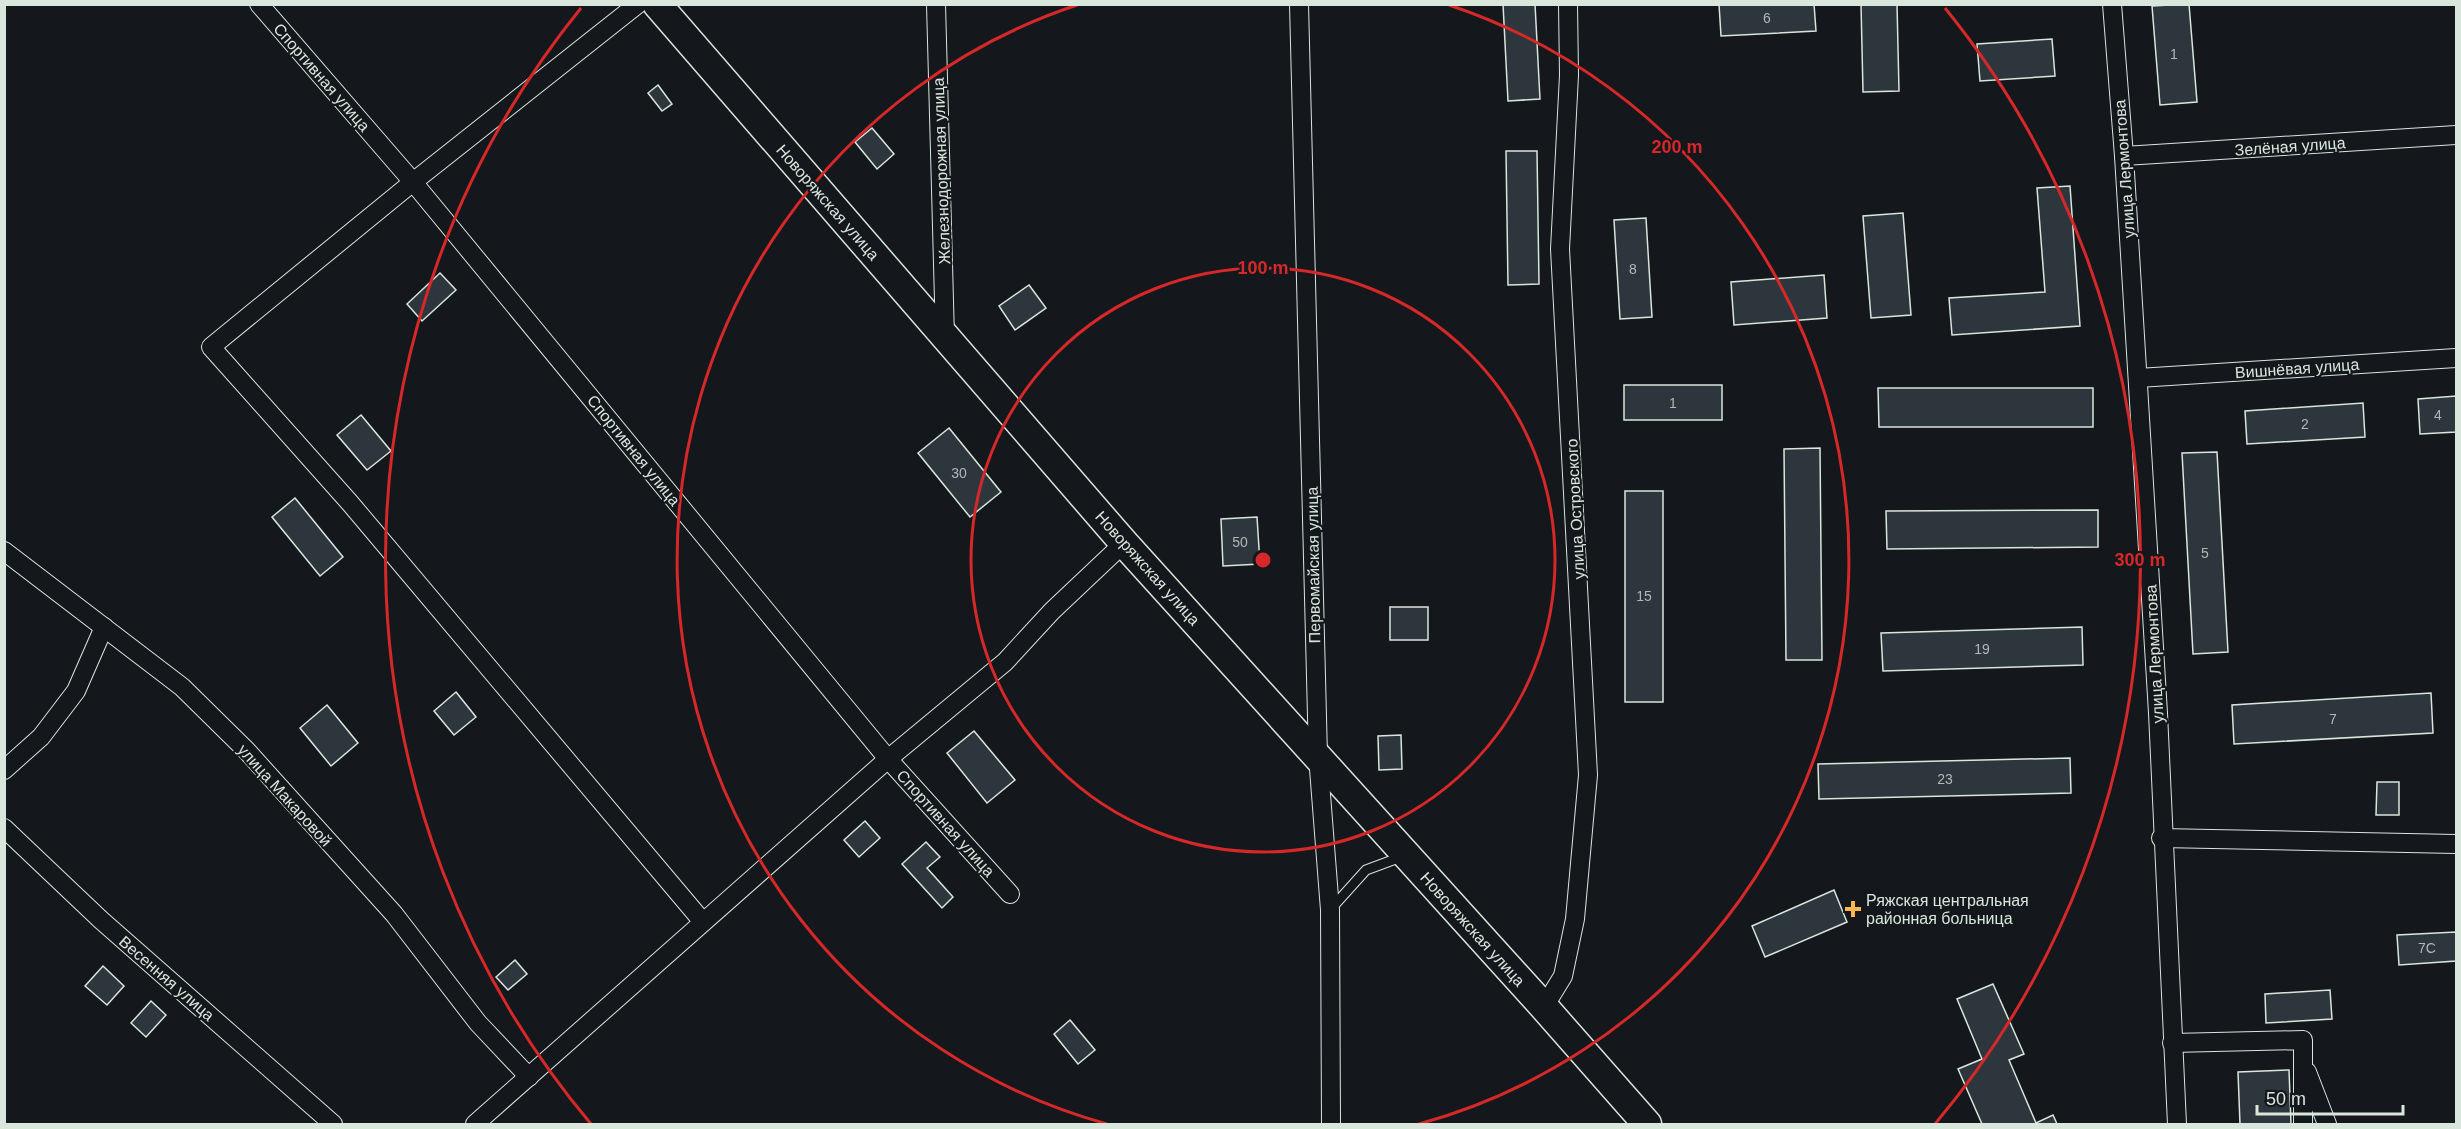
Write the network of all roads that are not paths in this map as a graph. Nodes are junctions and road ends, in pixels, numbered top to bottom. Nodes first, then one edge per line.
1 (259, 4) edge
2 (638, 4) edge
3 (657, 4) edge
4 (936, 4) edge
5 (1299, 4) edge
6 (1568, 4) edge
7 (2112, 4) edge
8 (2457, 135) edge
9 (2124, 156) junction
10 (413, 182) junction
11 (945, 338) junction
12 (2457, 358) edge
13 (2138, 378) junction
14 (1124, 543) junction
15 (4, 551) edge
16 (104, 627) junction
17 (1318, 756) junction
18 (888, 759) junction
19 (4, 770) edge
20 (4, 828) edge
21 (2162, 838) junction
22 (2457, 844) edge
23 (1406, 855) junction
24 (1010, 894) dead end
25 (1330, 910) junction
26 (703, 922) junction
27 (1544, 1006) junction
28 (2172, 1043) junction
29 (2303, 1062) junction
30 (529, 1077) junction
31 (333, 1125) edge
32 (475, 1125) edge
33 (1331, 1125) edge
34 (1647, 1125) edge
35 (2177, 1125) edge
36 (2303, 1125) edge
37 (2327, 1125) edge

1 - 10 street, Спортивная улица
2 - 10 street
3 - 11 main road, Новоряжская улица
4 - 11 street, Железнодорожная улица
5 - 17 street, Первомайская улица
6 - 27 street, улица Островского
7 - 9 street, улица Лермонтова
8 - 9 street, Зелёная улица
9 - 13 street, улица Лермонтова
10 - 18 street, Спортивная улица
10 - 26 street
11 - 14 main road, Новоряжская улица
12 - 13 street, Вишнёвая улица
13 - 21 street, улица Лермонтова
14 - 17 main road, Новоряжская улица
14 - 18 street
15 - 16 street, улица Макаровой
16 - 19 street
16 - 30 street, улица Макаровой
17 - 23 main road, Новоряжская улица
17 - 25 street, Первомайская улица
18 - 24 street, Спортивная улица
18 - 26 street
20 - 31 street, Весенняя улица
21 - 22 street
21 - 28 street, улица Лермонтова
23 - 25 lane
23 - 27 main road, Новоряжская улица
25 - 33 street, Первомайская улица
26 - 30 street
27 - 34 main road, Новоряжская улица
28 - 29 street
28 - 35 street, улица Лермонтова
29 - 36 street
29 - 37 street
30 - 32 street

